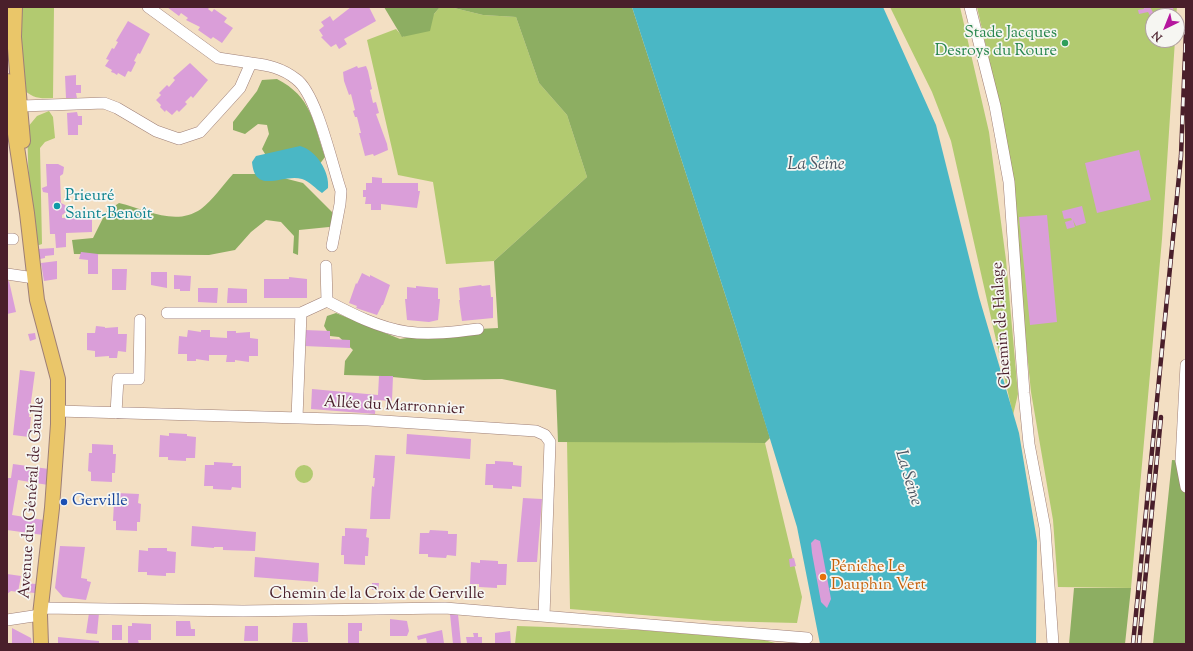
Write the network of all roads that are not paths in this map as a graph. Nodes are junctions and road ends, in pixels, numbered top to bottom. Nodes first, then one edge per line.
1 (14, 7) edge
2 (148, 7) edge
3 (970, 7) edge
4 (251, 63) junction
5 (7, 81) edge
6 (22, 106) junction
7 (27, 213) junction
8 (332, 246) dead end
9 (326, 266) dead end
10 (7, 274) edge
11 (34, 278) junction
12 (327, 301) junction
13 (167, 312) dead end
14 (301, 312) junction
15 (140, 320) dead end
16 (478, 329) dead end
17 (1186, 365) edge
18 (58, 411) junction
19 (116, 413) junction
20 (297, 418) junction
21 (1186, 487) edge
22 (41, 612) junction
23 (544, 616) junction
24 (7, 620) edge
25 (807, 638) dead end
26 (40, 644) edge
27 (1053, 644) edge

1 - 6 main road
2 - 4 street
3 - 27 street, Chemin de Halage
4 - 6 street
4 - 8 street
5 - 7 main road
6 - 7 main road
7 - 11 main road, Avenue du Général de Gaulle
9 - 12 street
10 - 11 street
11 - 18 main road, Avenue du Général de Gaulle
12 - 14 street
12 - 16 street
13 - 14 street
14 - 20 street
15 - 19 street
17 - 21 street
18 - 19 street, Allée du Marronnier
18 - 22 main road, Avenue du Général de Gaulle
19 - 20 street, Allée du Marronnier
20 - 23 street, Allée du Marronnier
22 - 23 street, Chemin de la Croix de Gerville
22 - 24 street, Chemin de la Croix de Gerville
22 - 26 main road, Avenue du Général de Gaulle
23 - 25 street, Chemin de la Croix de Gerville

